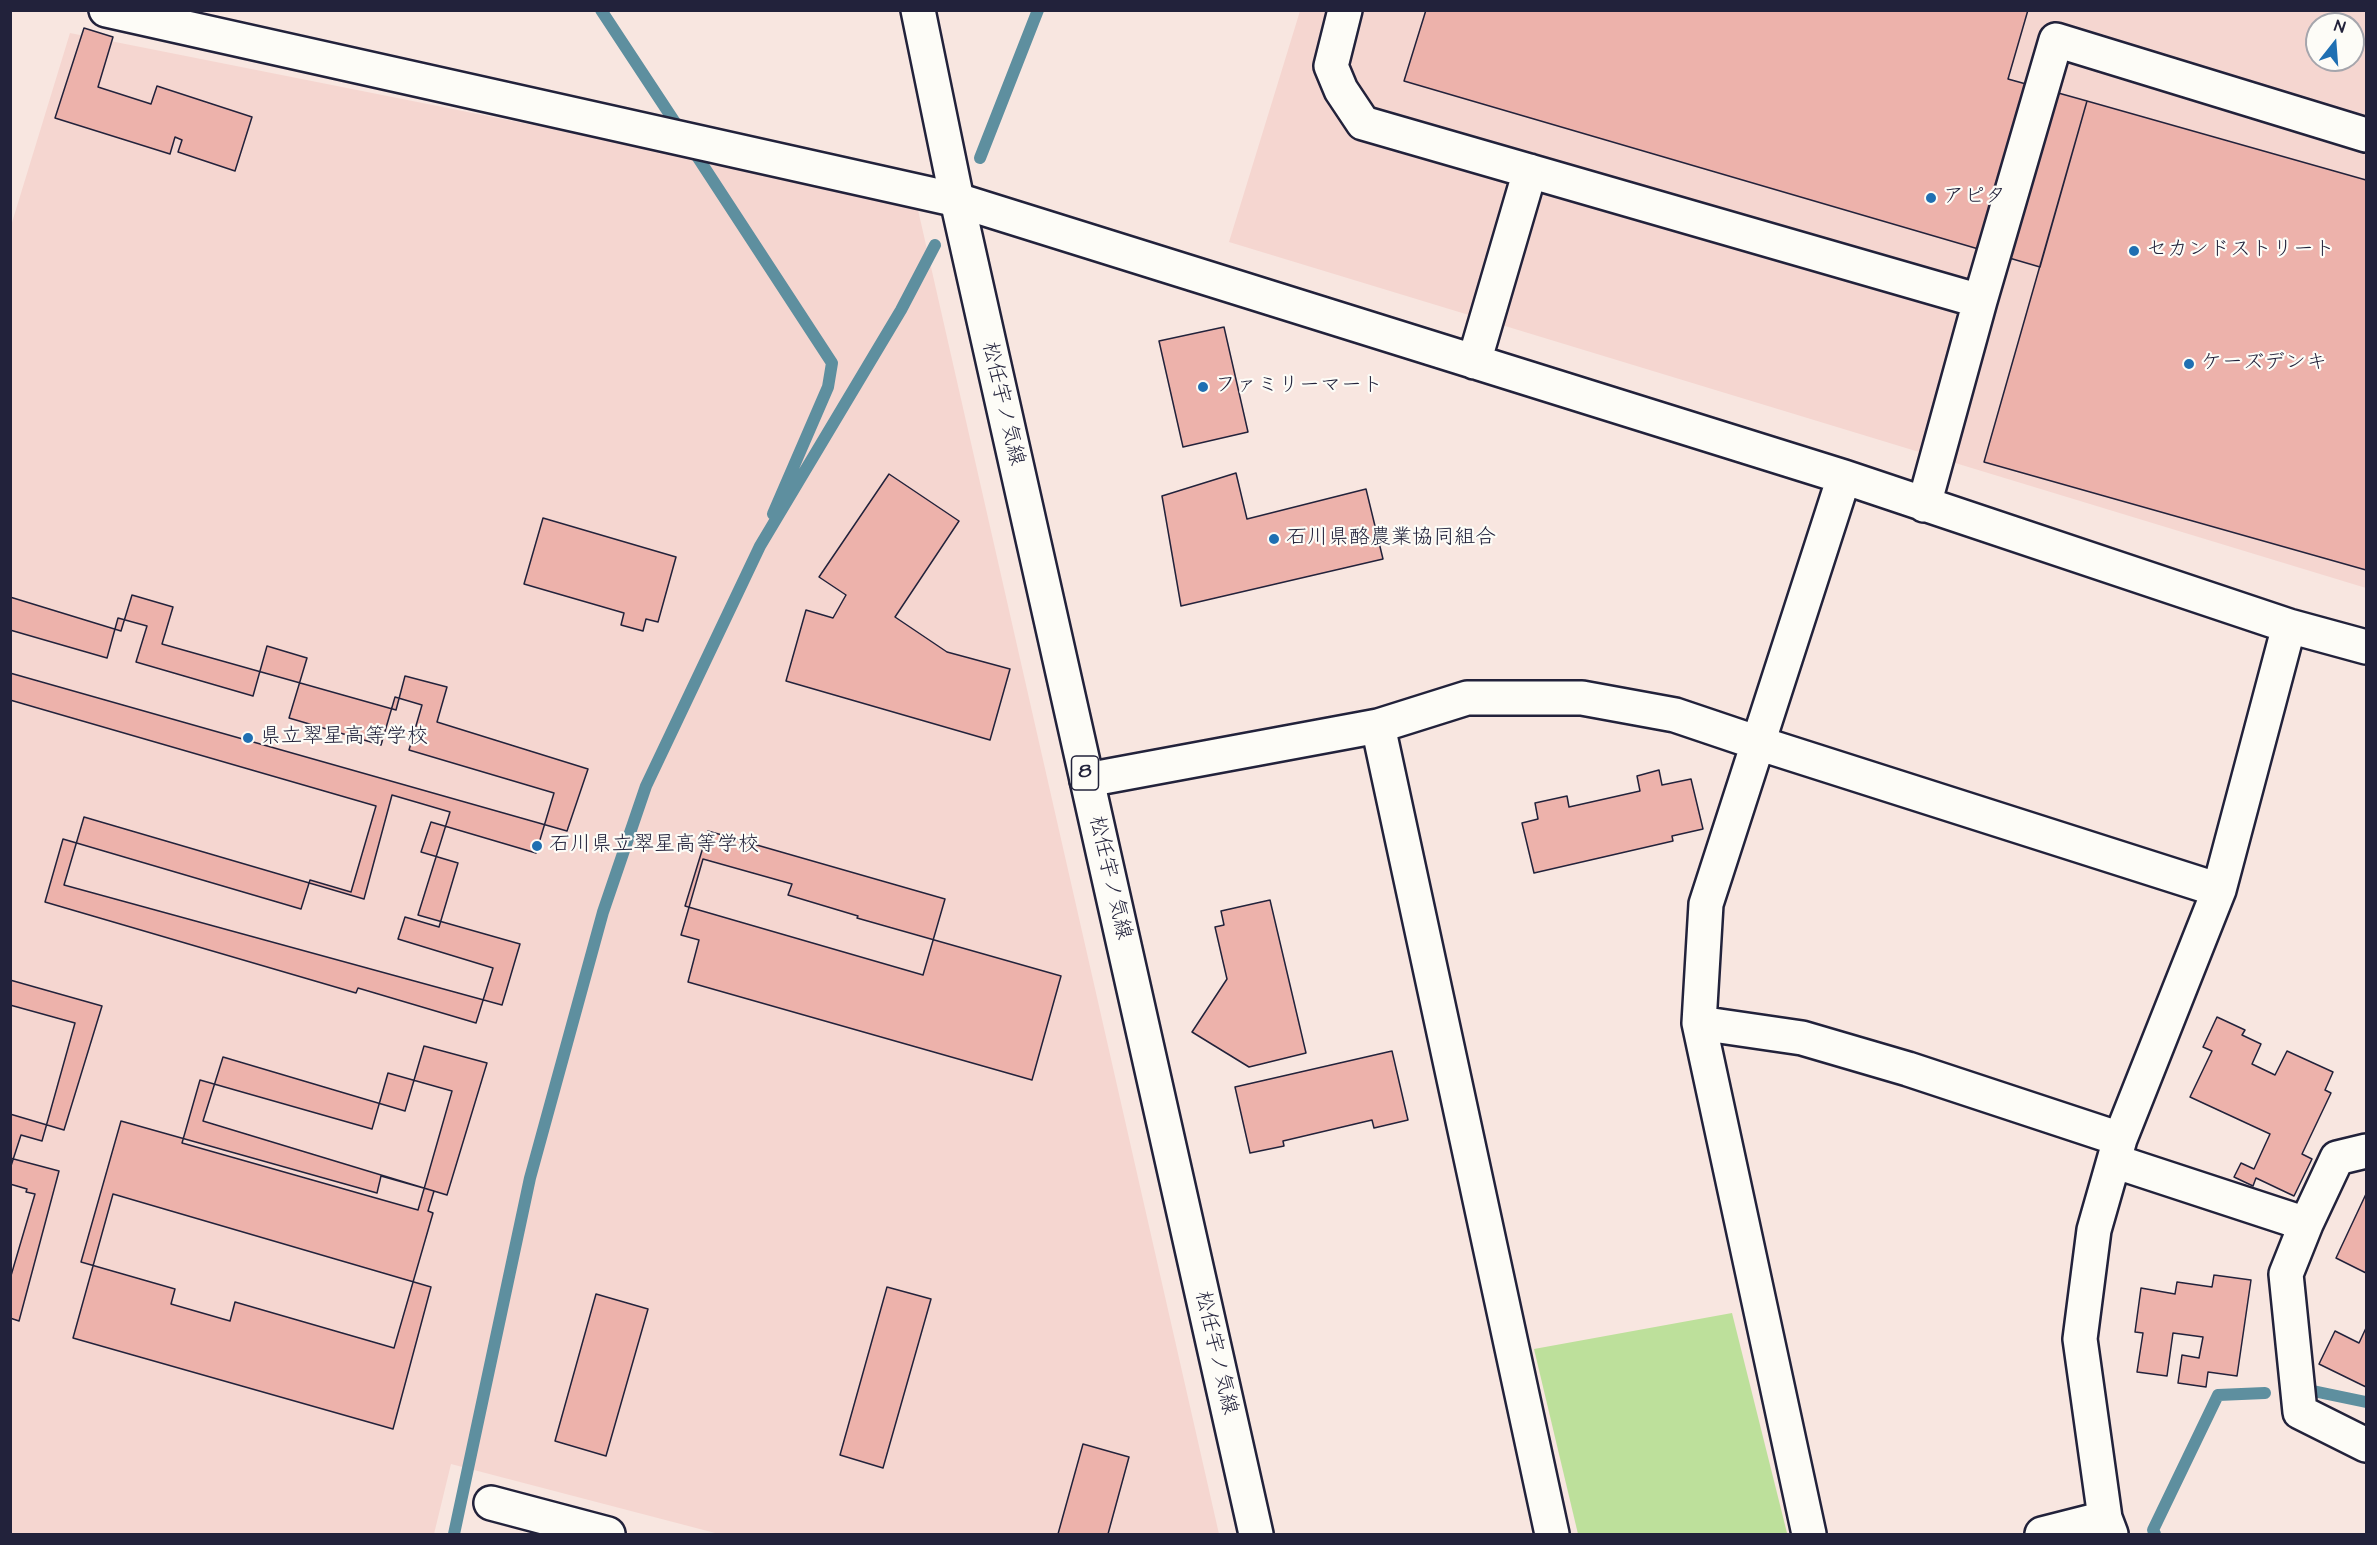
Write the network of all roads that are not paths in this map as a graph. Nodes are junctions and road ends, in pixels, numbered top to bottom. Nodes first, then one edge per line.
1 (106, 10) edge
2 (918, 10) edge
3 (1345, 10) edge
4 (2367, 135) edge
5 (1530, 171) junction
6 (957, 200) junction
7 (1980, 301) junction
8 (1474, 362) junction
9 (1844, 477) junction
10 (1924, 505) junction
11 (2289, 626) junction
12 (2367, 647) edge
13 (1378, 726) junction
14 (1758, 744) junction
15 (1087, 780) junction
16 (2219, 890) junction
17 (1699, 1023) junction
18 (2117, 1150) junction
19 (2367, 1151) edge
20 (2306, 1224) junction
21 (2367, 1445) edge
22 (491, 1503) dead end
23 (2108, 1526) edge
24 (608, 1534) edge
25 (1256, 1534) edge
26 (1552, 1534) edge
27 (1809, 1534) edge
28 (2042, 1534) edge

1 - 6 street
2 - 6 street, 松任宇ノ気線 / 8
3 - 5 street
4 - 7 street
5 - 7 street
5 - 8 street
6 - 8 street
6 - 15 street, 松任宇ノ気線 / 8
7 - 10 street
8 - 9 street
9 - 10 street
9 - 14 street
10 - 11 street
11 - 12 street
11 - 16 street
13 - 14 street
13 - 15 street
13 - 26 street
14 - 16 street
14 - 17 street
15 - 25 street, 松任宇ノ気線 / 8
16 - 18 street
17 - 18 street
17 - 27 street
18 - 20 street
18 - 23 street
19 - 20 street
20 - 21 street
22 - 24 street
23 - 28 street

